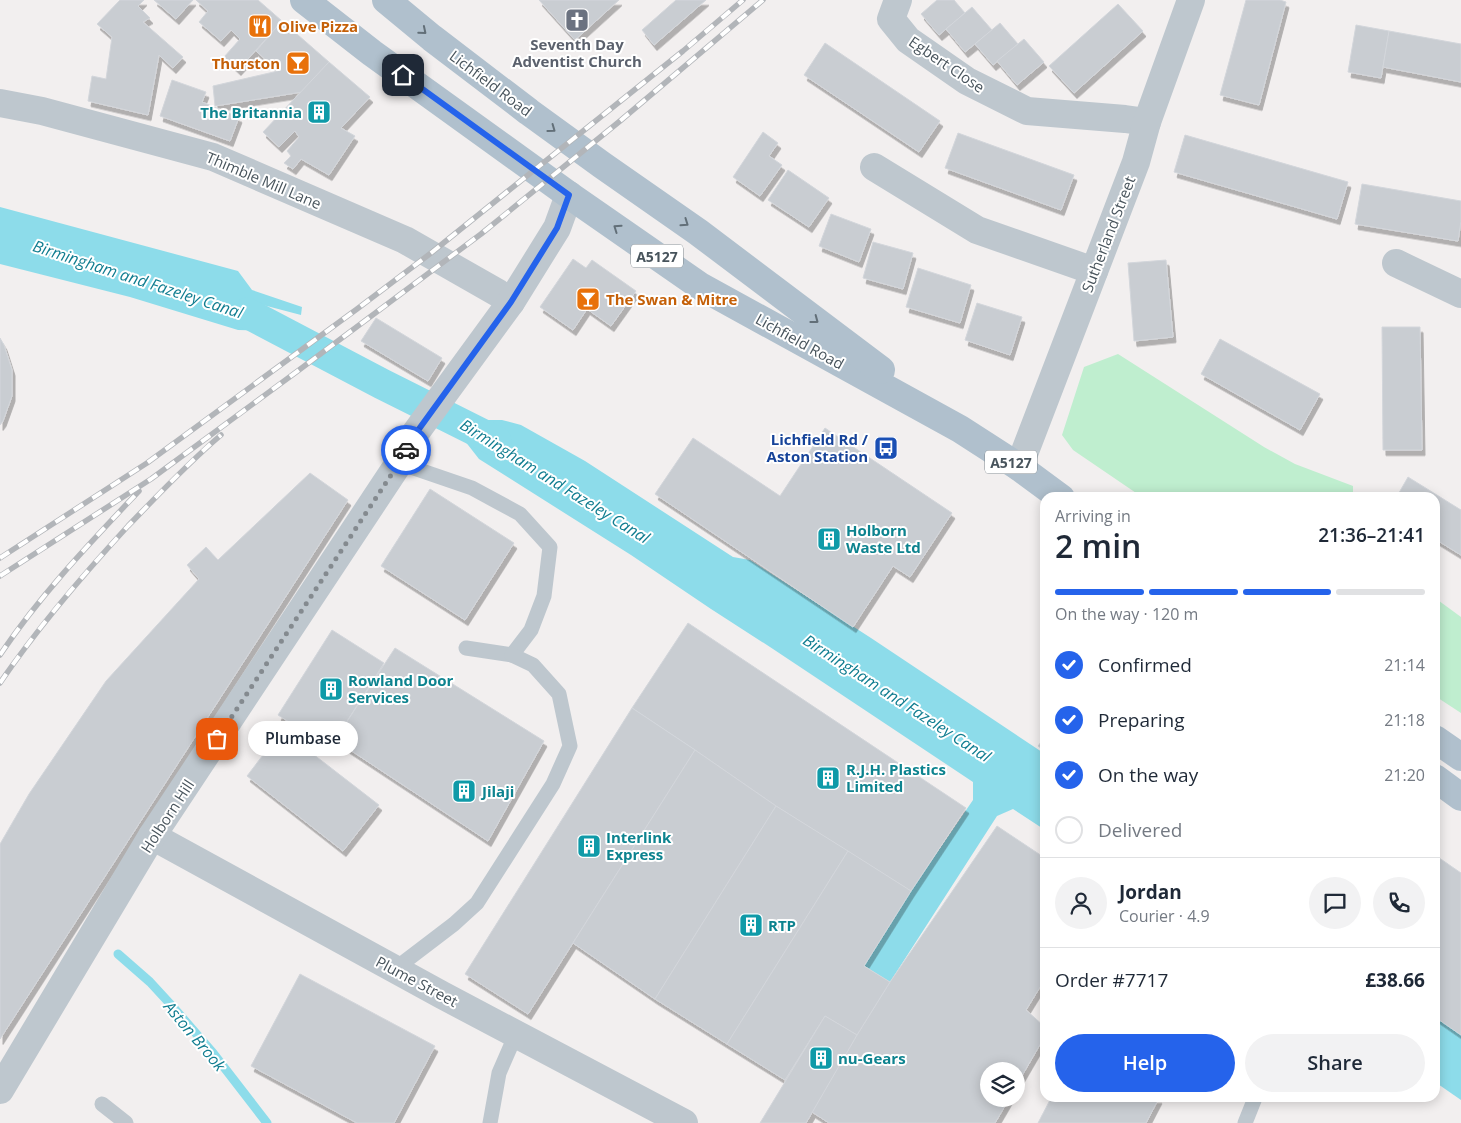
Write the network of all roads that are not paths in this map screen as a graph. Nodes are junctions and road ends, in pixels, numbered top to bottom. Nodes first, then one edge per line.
1 (304, 0) edge
2 (386, 0) edge
3 (898, 0) edge
4 (1191, 0) edge
5 (0, 103) edge
6 (1147, 122) junction
7 (874, 167) dead end
8 (569, 195) junction
9 (1396, 263) dead end
10 (1094, 271) junction
11 (1461, 294) edge
12 (511, 302) junction
13 (960, 429) junction
14 (405, 451) junction
15 (1019, 467) junction
16 (1053, 492) edge
17 (466, 648) dead end
18 (512, 655) junction
19 (1440, 742) edge
20 (1461, 756) edge
21 (1440, 782) edge
22 (1461, 797) edge
23 (152, 836) junction
24 (394, 969) junction
25 (516, 1034) junction
26 (0, 1090) edge
27 (1253, 1102) edge
28 (102, 1104) dead end
29 (126, 1123) edge
30 (490, 1123) edge
31 (684, 1123) edge
32 (1245, 1123) edge

1 - 8 main road, Lichfield Road / A5127
2 -> 13 main road, Lichfield Road / A5127
3 - 6 street, Egbert Close
4 - 6 street, Sutherland Street
5 - 12 street, Thimble Mill Lane
6 - 10 street, Sutherland Street
7 - 10 street
8 - 12 street, Holborn Hill
13 -> 8 main road, Lichfield Road / A5127
9 - 11 street
10 - 15 street, Sutherland Street
12 - 14 street, Holborn Hill
13 - 15 main road, Lichfield Road / A5127
14 - 18 lane
14 - 23 street, Holborn Hill
15 - 16 main road, Lichfield Road / A5127
17 - 18 lane
18 - 24 lane
19 - 20 main road
21 - 22 main road
23 - 24 street, Plume Street
23 - 26 street, Holborn Hill
24 - 25 street, Plume Street
25 - 30 lane
25 - 31 street, Plume Street
27 - 32 lane
28 - 29 lane

